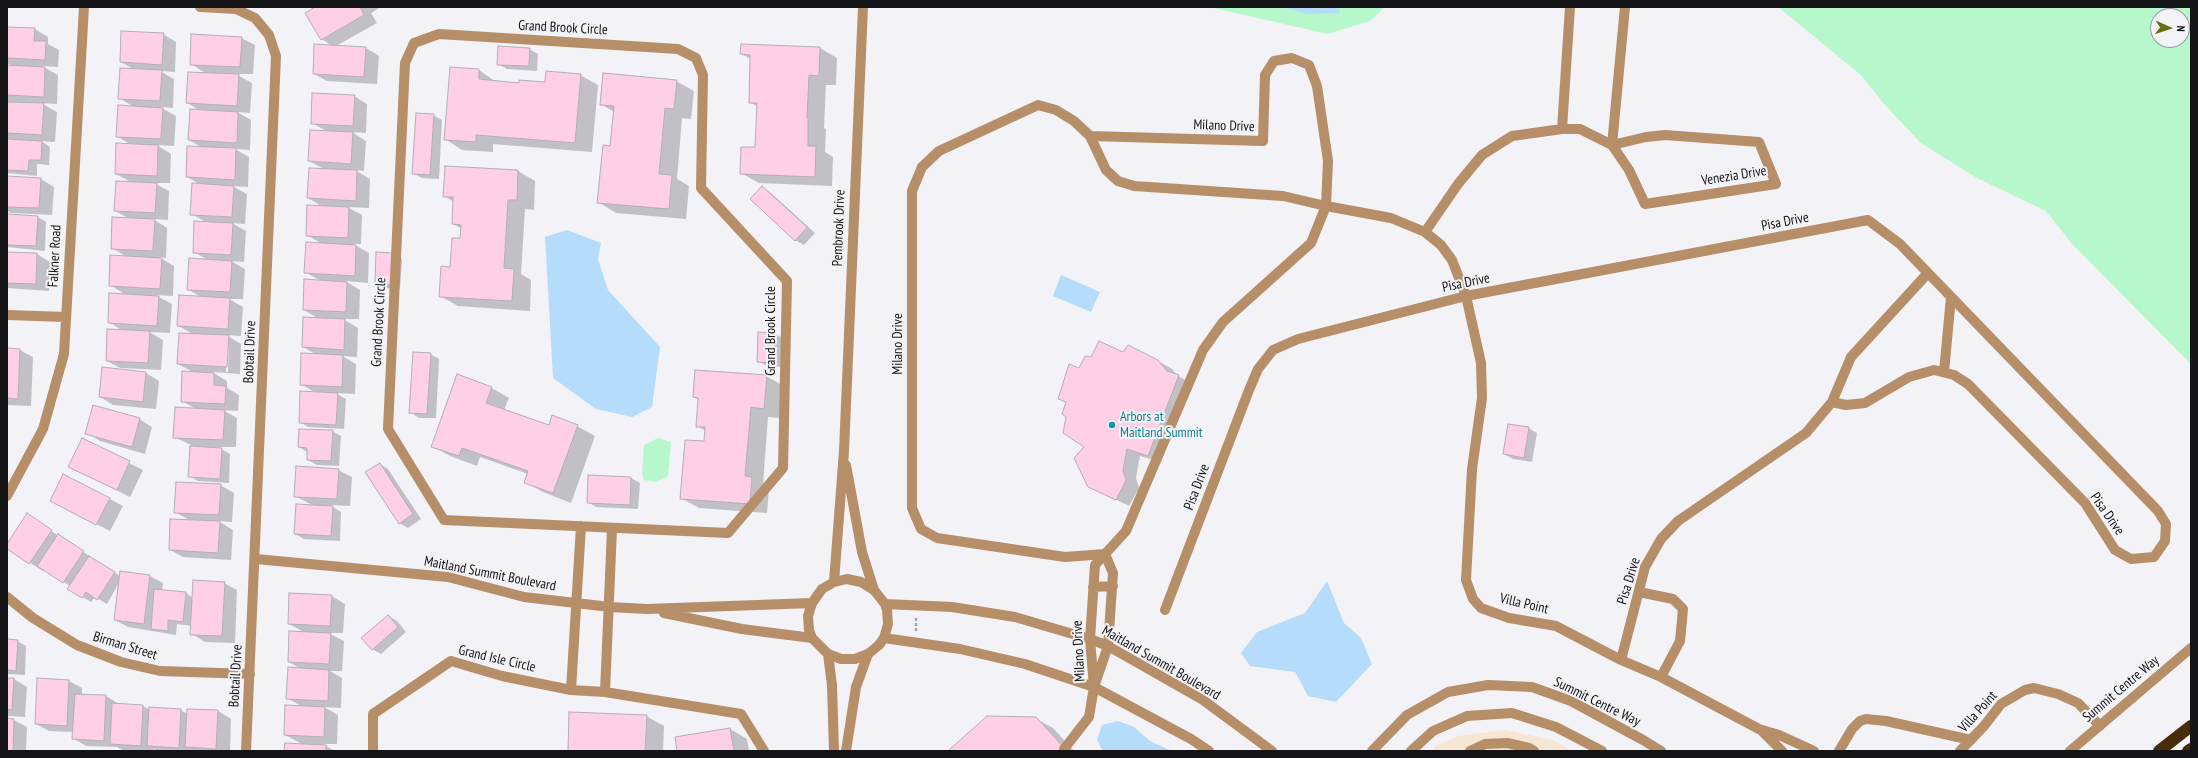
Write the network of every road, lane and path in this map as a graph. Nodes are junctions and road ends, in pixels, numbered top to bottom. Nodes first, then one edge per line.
1 (84, 7) edge
2 (200, 7) edge
3 (863, 7) edge
4 (1570, 7) edge
5 (1625, 7) edge
6 (1562, 129) junction
7 (1090, 136) junction
8 (1612, 145) junction
9 (1326, 206) junction
10 (1425, 232) junction
11 (1928, 274) junction
12 (1466, 296) junction
13 (1951, 297) junction
14 (7, 315) edge
15 (66, 317) junction
16 (1944, 372) junction
17 (1832, 402) junction
18 (844, 451) junction
19 (7, 496) edge
20 (581, 526) junction
21 (612, 529) junction
22 (1105, 554) junction
23 (256, 559) junction
24 (834, 582) junction
25 (1113, 586) junction
26 (1093, 587) junction
27 (874, 590) junction
28 (1639, 592) junction
29 (7, 596) edge
30 (812, 603) junction
31 (575, 604) junction
32 (885, 604) junction
33 (610, 607) junction
34 (647, 609) junction
35 (1165, 610) dead end
36 (916, 611) dead end
37 (916, 634) dead end
38 (812, 638) junction
39 (884, 638) junction
40 (1090, 639) junction
41 (1108, 646) junction
42 (2191, 648) edge
43 (828, 654) junction
44 (868, 654) junction
45 (1621, 660) junction
46 (250, 674) junction
47 (1661, 677) junction
48 (1094, 687) junction
49 (571, 690) junction
50 (605, 692) junction
51 (2100, 726) junction
52 (2191, 726) edge
53 (1759, 729) junction
54 (1972, 740) junction
55 (1064, 749) dead end
56 (2191, 749) edge
57 (246, 751) edge
58 (373, 751) edge
59 (764, 751) edge
60 (834, 751) edge
61 (846, 751) edge
62 (1209, 751) edge
63 (1272, 751) edge
64 (1372, 751) edge
65 (1411, 751) edge
66 (1470, 751) edge
67 (1534, 751) edge
68 (1602, 751) edge
69 (1661, 751) edge
70 (1782, 751) edge
71 (1814, 751) edge
72 (1840, 751) edge
73 (1960, 751) edge
74 (2070, 751) edge
75 (2159, 751) edge
76 (2188, 751) edge

1 - 15 street, Falkner Road
2 - 23 street, Bobtail Drive
3 - 18 street, Pembrook Drive
4 - 6 street
5 - 8 street
6 - 8 street, Venezia Drive
6 - 10 street, Venezia Drive
7 - 9 street, Milano Drive
7 - 9 street, Milano Drive
7 - 22 street, Milano Drive
8 - 8 street, Venezia Drive
9 - 10 street, Milano Drive
9 - 22 street, Milano Drive
10 - 12 street, Milano Drive
11 - 12 street, Pisa Drive
11 - 13 street, Pisa Drive
11 - 17 street, Pisa Drive
12 - 35 street, Pisa Drive
12 - 45 street, Villa Point
13 - 16 street
13 - 16 street, Pisa Drive
14 - 15 street
15 - 19 street, Falkner Road
16 - 17 street, Pisa Drive
17 - 28 street, Pisa Drive
18 - 24 street, Pembrook Drive
18 - 27 street, Pembrook Drive
20 - 21 street, Grand Brook Circle
20 - 21 street, Grand Brook Circle
20 - 31 street
21 - 33 street
22 - 25 street, Milano Drive
22 - 26 street, Milano Drive
23 - 31 street, Maitland Summit Boulevard
23 - 46 street, Bobtail Drive
24 - 27 street
24 - 30 street
25 - 26 street
25 - 41 street, Milano Drive
26 - 40 street, Milano Drive
27 - 32 street
28 - 45 street, Pisa Drive
28 - 47 street
29 - 46 street, Birman Street
30 - 34 street, Maitland Summit Boulevard
30 - 38 street
31 - 33 street, Maitland Summit Boulevard
31 - 49 street
32 - 39 street
32 - 40 street, Maitland Summit Boulevard
33 - 34 street, Maitland Summit Boulevard
33 - 50 street
34 - 38 street, Maitland Summit Boulevard
36 - 37 path
38 - 43 street
39 - 44 street
39 - 48 street
40 - 41 street, Maitland Summit Boulevard
40 - 48 street, Milano Drive
41 - 48 street, Milano Drive
41 - 63 street, Maitland Summit Boulevard
42 - 51 street, Summit Centre Way
43 - 44 street
43 - 60 street
44 - 61 street
45 - 47 street, Villa Point
46 - 57 street, Bobtail Drive
47 - 53 street, Villa Point
48 - 55 street
48 - 62 street
49 - 50 street, Grand Isle Circle
49 - 58 street, Grand Isle Circle
50 - 59 street, Grand Isle Circle
51 - 54 street, Villa Point
51 - 74 street, Summit Centre Way
52 - 75 highway
53 - 70 street, Villa Point
53 - 71 street, Villa Point
54 - 72 street
54 - 73 street, Villa Point
56 - 76 highway
64 - 69 street, Summit Centre Way
65 - 68 street
66 - 67 street

